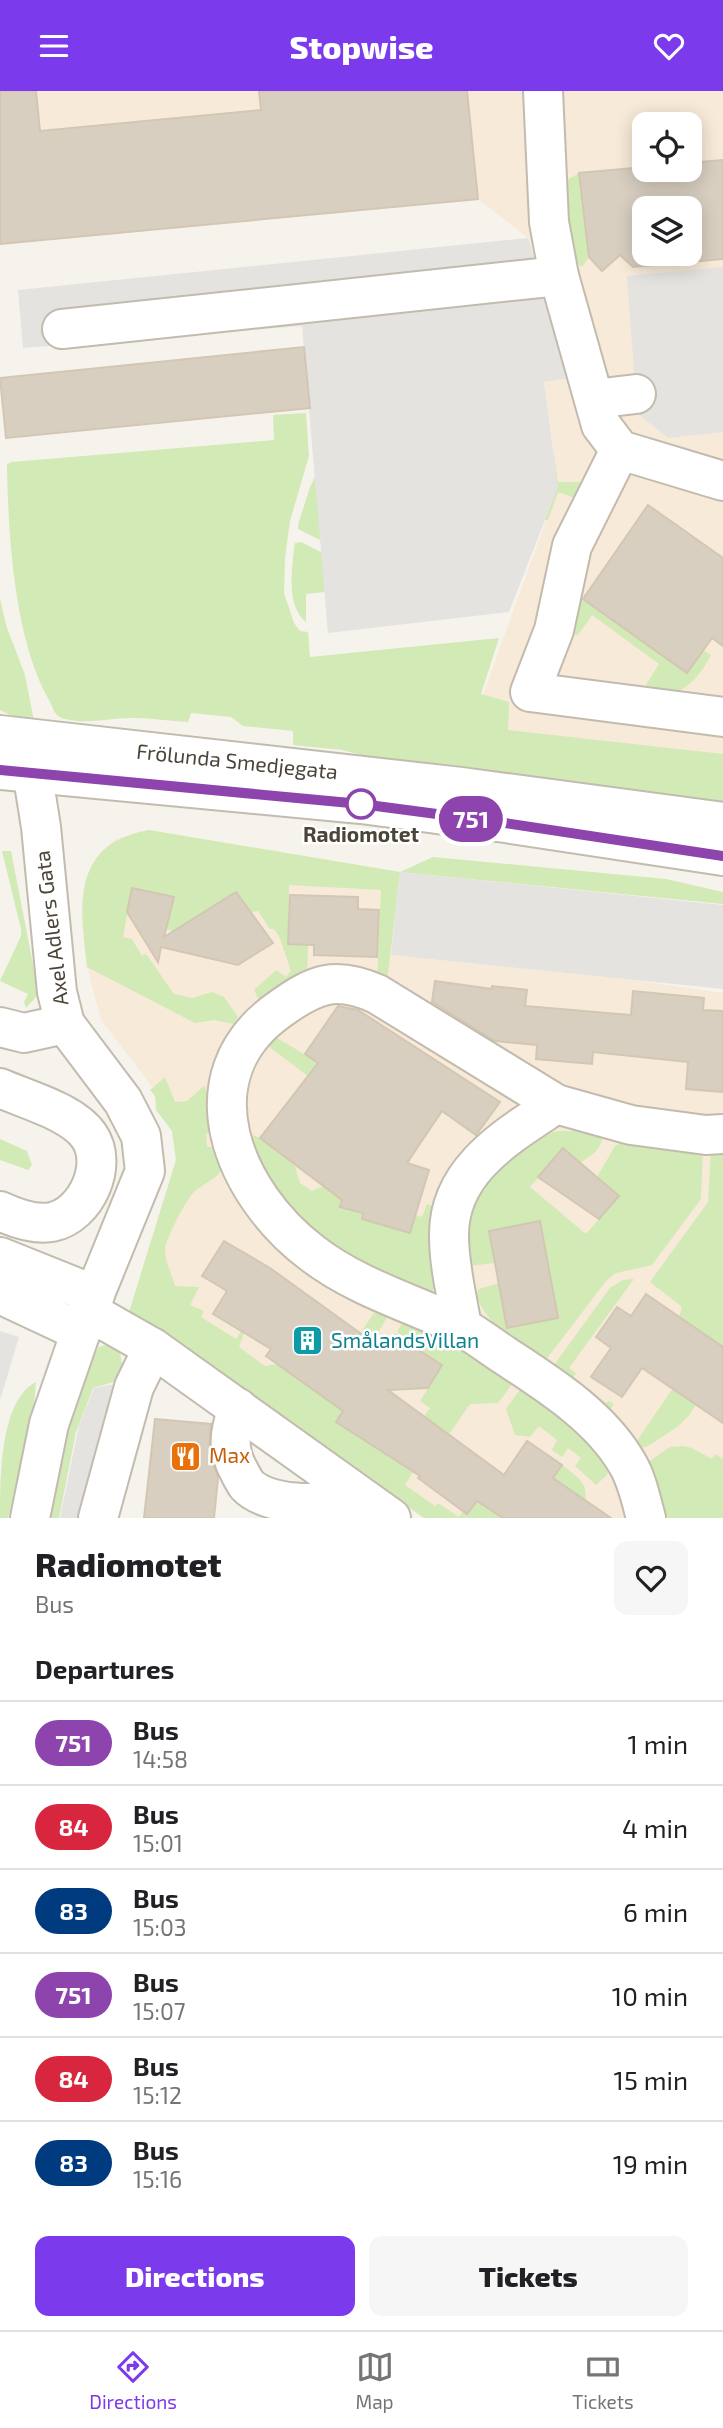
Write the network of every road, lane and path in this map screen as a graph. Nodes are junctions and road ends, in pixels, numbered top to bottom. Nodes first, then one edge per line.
1 (543, 91) edge
2 (559, 276) junction
3 (62, 329) dead end
4 (636, 394) dead end
5 (594, 399) junction
6 (620, 450) junction
7 (723, 481) edge
8 (723, 717) edge
9 (15, 754) edge
10 (723, 822) edge
11 (723, 856) edge
12 (65, 1024) junction
13 (0, 1027) edge
14 (0, 1088) edge
15 (556, 1104) junction
16 (723, 1134) edge
17 (0, 1211) edge
18 (0, 1257) edge
19 (0, 1294) edge
20 (88, 1312) junction
21 (462, 1327) junction
22 (153, 1348) junction
23 (239, 1408) junction
24 (30, 1518) edge
25 (99, 1518) edge
26 (351, 1518) edge
27 (391, 1518) edge
28 (646, 1518) edge

1 - 2 street
2 - 3 street
2 - 5 street
4 - 5 street
5 - 6 street
6 - 7 street
6 - 8 street
9 - 10 street, Frölunda Smedjegata
9 - 11 street, Frölunda Smedjegata
9 - 12 street, Axel Adlers Gata
12 - 13 street
12 - 20 street, Axel Adlers Gata
14 - 17 street
15 - 16 street
15 - 21 street
15 - 21 street
18 - 20 street
19 - 20 street
20 - 22 street
20 - 24 street, Axel Adlers Gata
21 - 28 street
22 - 23 street
22 - 25 street
23 - 26 street
23 - 27 street

